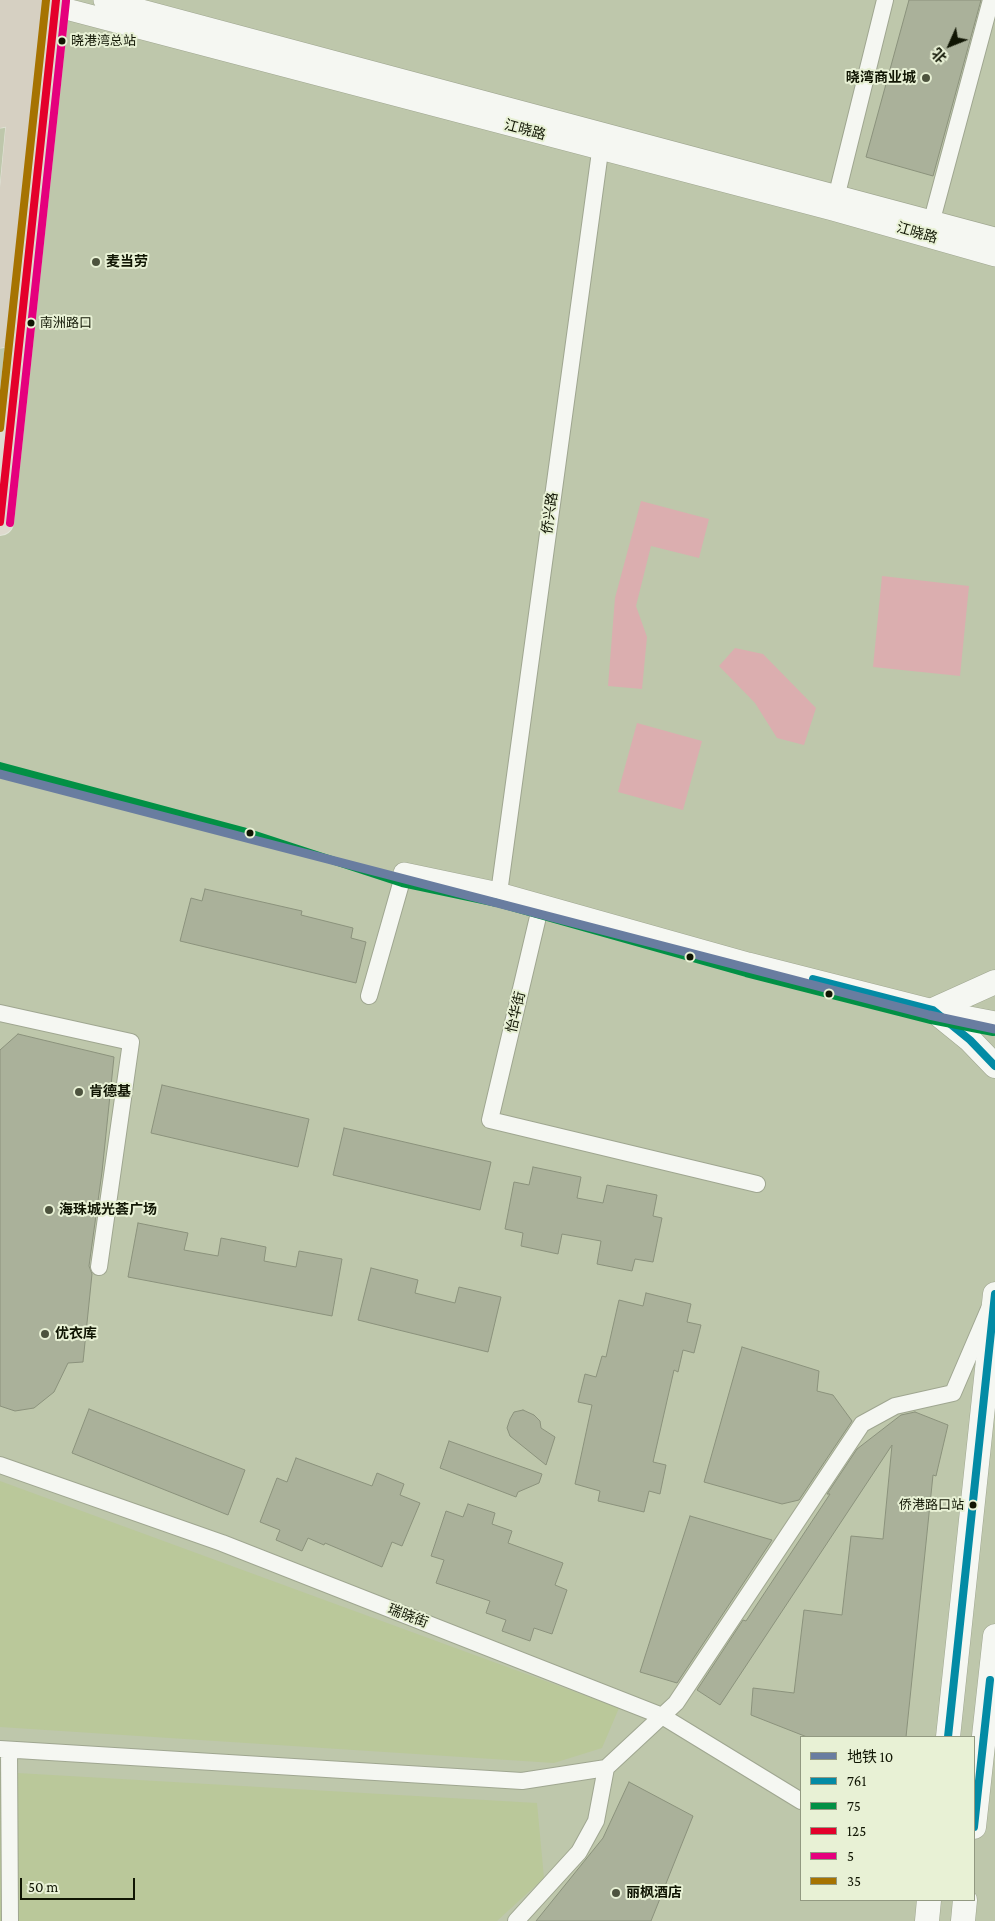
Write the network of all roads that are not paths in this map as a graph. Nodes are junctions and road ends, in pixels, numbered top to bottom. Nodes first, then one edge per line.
1 (11, 0) edge
2 (104, 0) edge
3 (885, 0) edge
4 (991, 0) edge
5 (48, 2) edge
6 (0, 114) edge
7 (601, 142) junction
8 (834, 202) junction
9 (930, 228) junction
10 (995, 238) edge
11 (995, 256) edge
12 (0, 334) edge
13 (0, 522) edge
14 (404, 873) joint
15 (498, 893) junction
16 (541, 904) junction
17 (995, 982) edge
18 (369, 996) dead end
19 (933, 1010) junction
20 (0, 1014) edge
21 (995, 1022) edge
22 (995, 1066) edge
23 (757, 1184) dead end
24 (99, 1266) dead end
25 (995, 1295) edge
26 (0, 1465) edge
27 (995, 1636) edge
28 (662, 1716) junction
29 (948, 1736) edge
30 (4, 1749) edge
31 (606, 1768) junction
32 (800, 1800) edge
33 (975, 1818) edge
34 (929, 1901) edge
35 (966, 1901) edge
36 (10, 1921) edge
37 (516, 1921) edge
38 (927, 1921) edge
39 (963, 1921) edge

1 - 6 highway
2 - 7 street, 江晓路
3 - 8 street
4 - 9 street
5 - 7 street, 江晓路
5 - 12 highway
5 - 13 main road
7 - 8 street, 江晓路
7 - 15 street, 侨兴路
8 - 9 street, 江晓路
9 - 10 street, 江晓路
9 - 11 street, 江晓路
14 - 15 street
14 - 18 street
15 - 16 street
16 - 19 street
16 - 23 street, 怡华街
17 - 19 main road
19 - 21 street
19 - 22 main road
20 - 24 street
25 - 28 street
25 - 29 main road
26 - 28 street, 瑞晓街
27 - 33 main road
28 - 31 street
28 - 32 street, 瑞晓街
30 - 31 street
30 - 36 street
31 - 37 street
34 - 38 main road
35 - 39 main road

